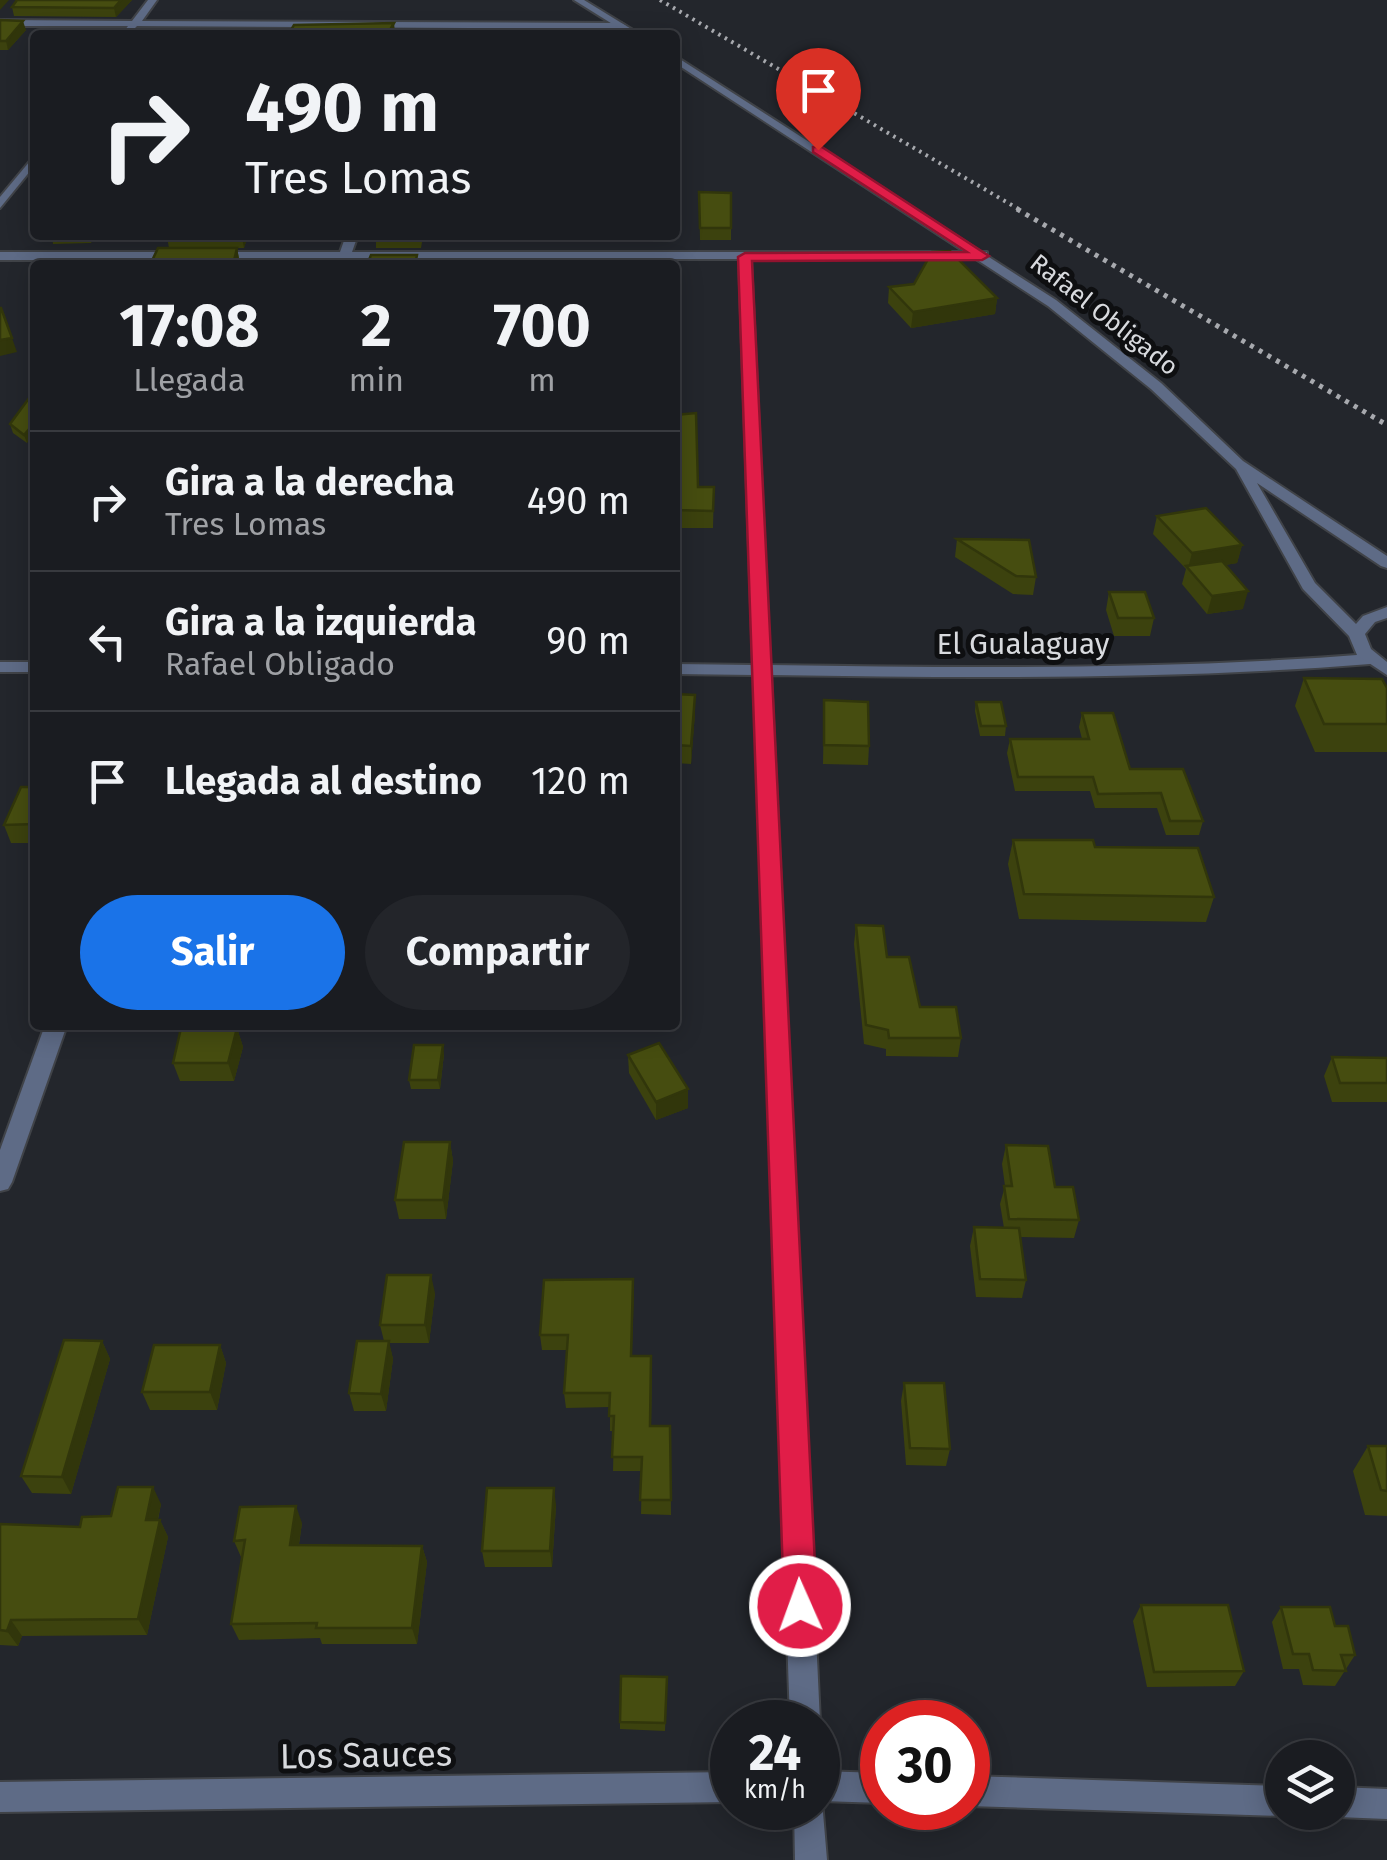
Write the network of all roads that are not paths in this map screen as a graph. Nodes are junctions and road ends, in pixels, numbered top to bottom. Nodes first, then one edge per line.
1 (153, 0) edge
2 (578, 0) edge
3 (10, 10) edge
4 (0, 22) edge
5 (134, 23) junction
6 (621, 26) junction
7 (424, 29) edge
8 (129, 30) edge
9 (628, 30) edge
10 (680, 62) edge
11 (30, 165) edge
12 (0, 205) edge
13 (0, 256) edge
14 (982, 256) junction
15 (745, 257) junction
16 (274, 260) edge
17 (444, 260) edge
18 (1238, 464) junction
19 (1387, 563) edge
20 (1387, 612) edge
21 (1357, 634) junction
22 (0, 667) edge
23 (30, 667) edge
24 (1381, 669) edge
25 (680, 670) edge
26 (762, 670) junction
27 (54, 1030) edge
28 (0, 1182) edge
29 (805, 1700) edge
30 (710, 1787) edge
31 (990, 1792) edge
32 (0, 1797) edge
33 (1265, 1800) edge
34 (1355, 1803) edge
35 (1387, 1804) edge
36 (809, 1830) edge
37 (810, 1860) edge

1 - 5 street
2 - 6 street
3 - 4 street
4 - 5 street
5 - 7 street
5 - 8 street
6 - 7 street
6 - 9 street
10 - 14 street, Rafael Obligado
11 - 12 street
13 - 16 street
14 - 15 street
14 - 18 street, Rafael Obligado
15 - 17 street
15 - 26 street
18 - 19 street, Rafael Obligado
18 - 21 street, Rafael Obligado
20 - 21 street
21 - 24 street, Rafael Obligado
22 - 23 street
24 - 26 street, El Gualaguay
25 - 26 street, El Gualaguay
26 - 29 street
27 - 28 street
30 - 32 street, Los Sauces
31 - 33 street
34 - 35 street
36 - 37 street

